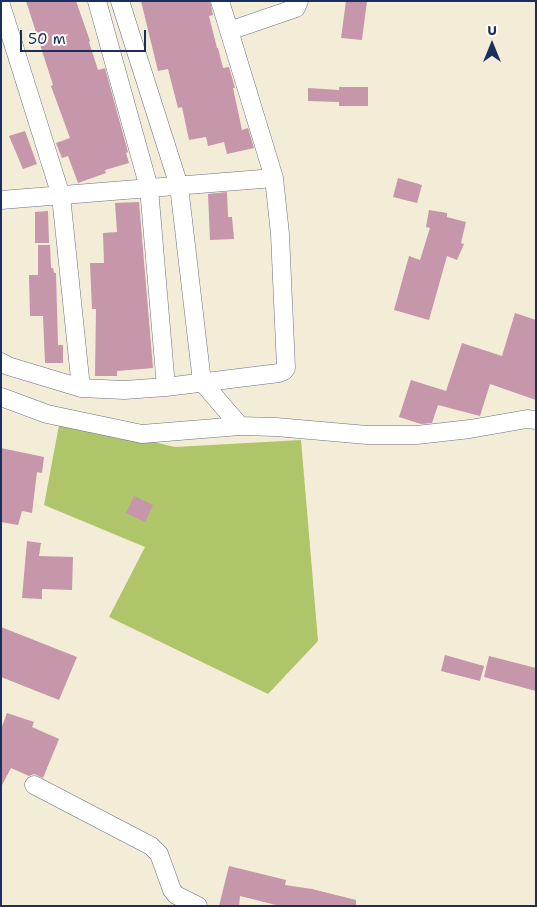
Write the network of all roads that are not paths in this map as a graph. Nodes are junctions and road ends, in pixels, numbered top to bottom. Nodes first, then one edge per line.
1 (97, 1) edge
2 (120, 1) edge
3 (220, 1) edge
4 (299, 1) edge
5 (1, 5) edge
6 (229, 31) junction
7 (274, 178) junction
8 (179, 186) junction
9 (149, 188) junction
10 (61, 196) junction
11 (1, 200) edge
12 (1, 362) edge
13 (202, 382) junction
14 (166, 387) junction
15 (81, 388) junction
16 (1, 397) edge
17 (536, 420) edge
18 (240, 426) junction
19 (34, 785) dead end
20 (198, 906) edge

1 - 9 street
2 - 8 street
3 - 6 street
4 - 6 street
5 - 10 street
6 - 7 street
7 - 8 street
7 - 13 street
8 - 9 street
8 - 13 street
9 - 10 street
9 - 14 street
10 - 11 street
10 - 15 street
12 - 15 street
13 - 14 street
13 - 18 street
14 - 15 street
16 - 18 street
17 - 18 street
19 - 20 street

